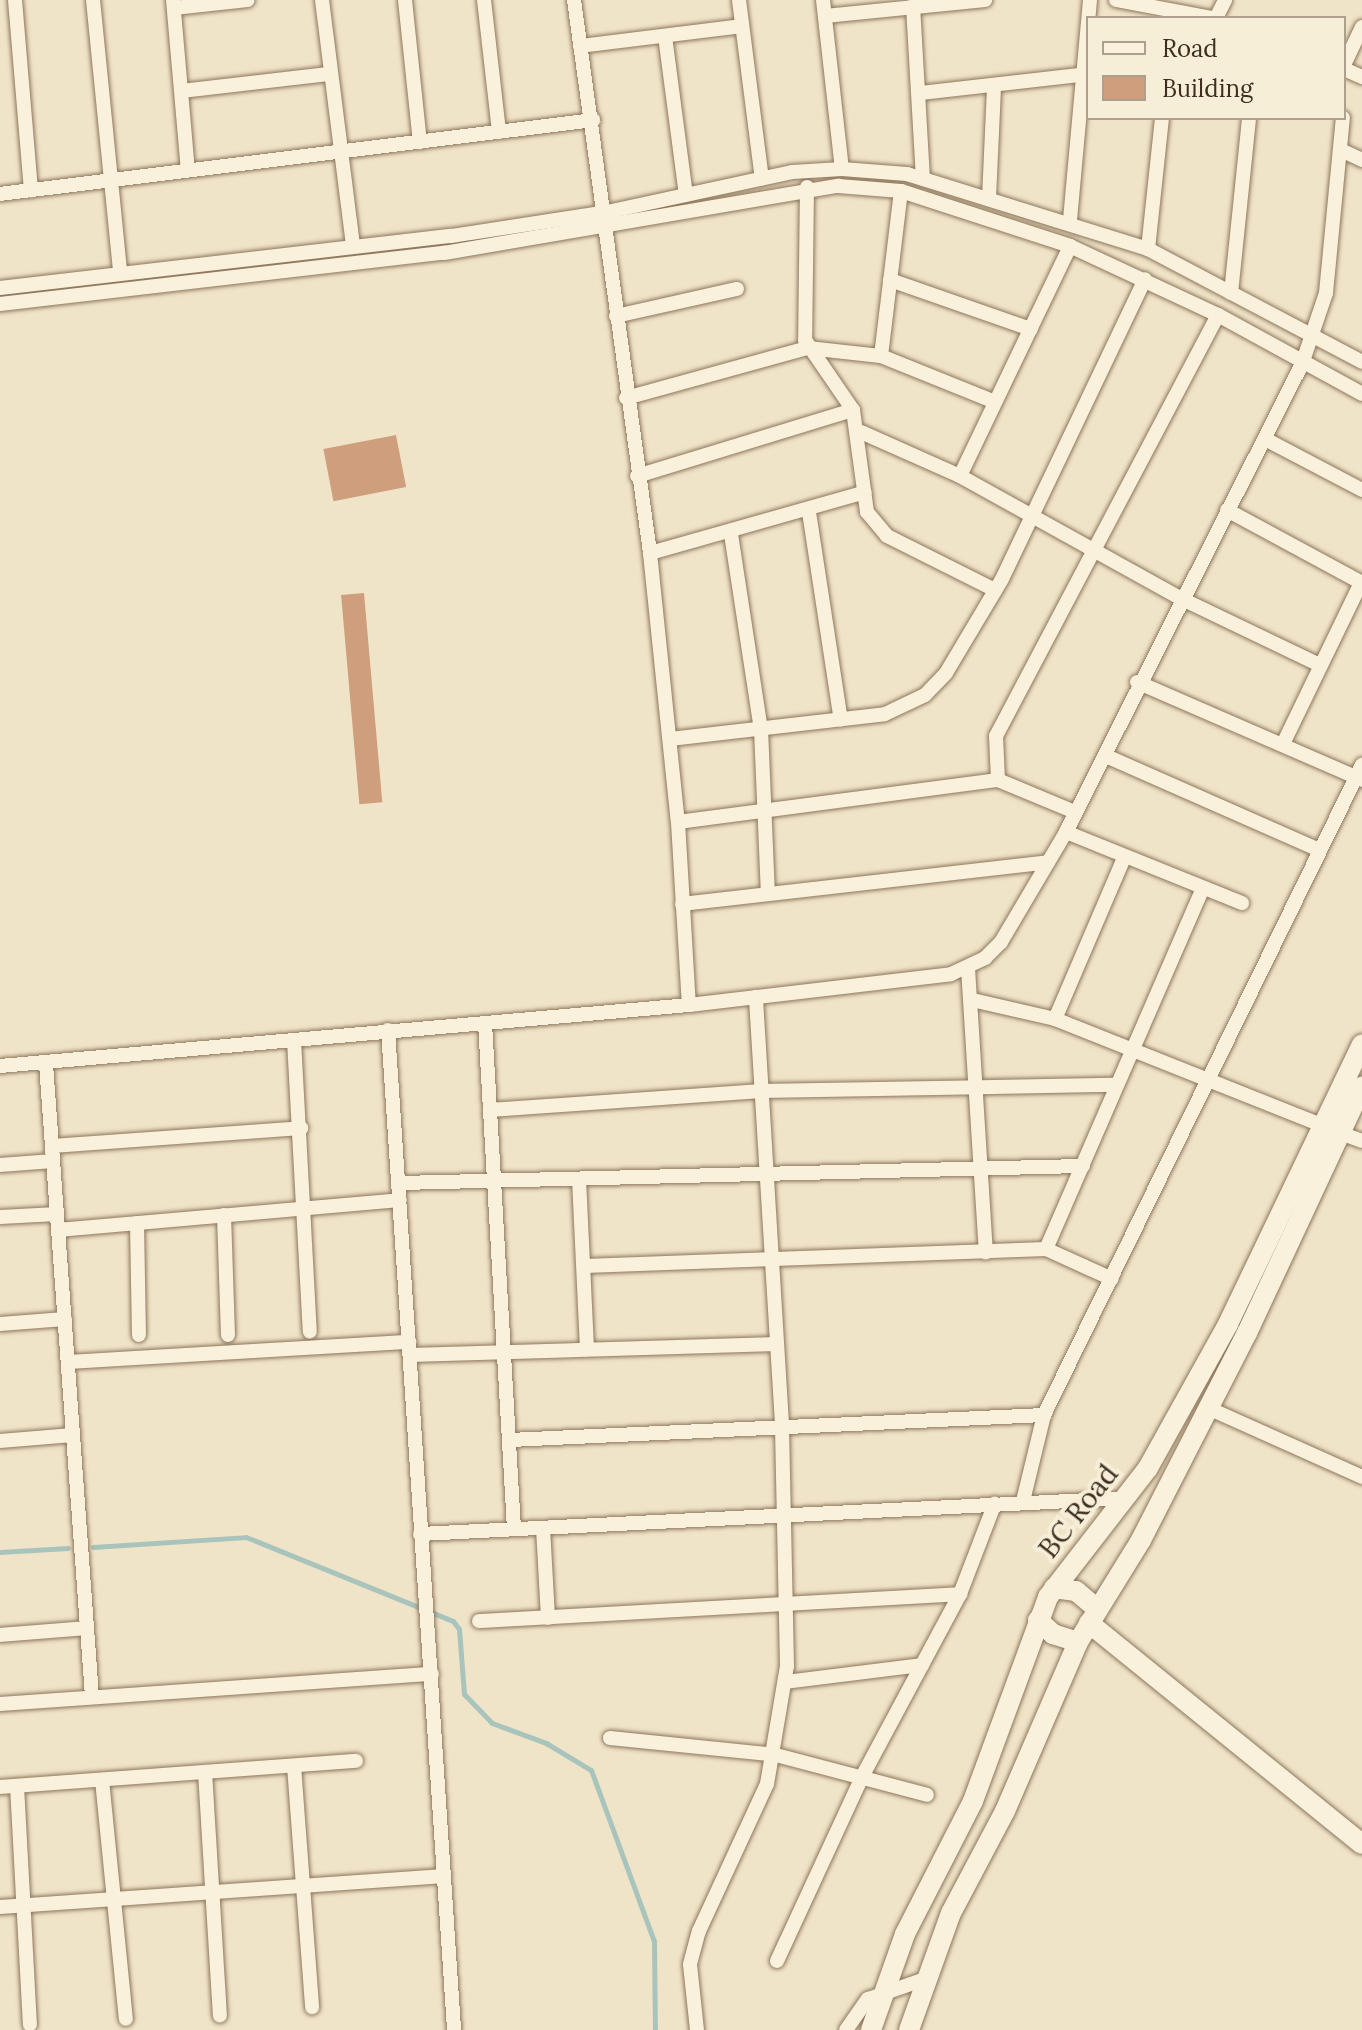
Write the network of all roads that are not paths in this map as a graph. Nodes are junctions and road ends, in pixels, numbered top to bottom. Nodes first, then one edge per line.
1 (15, 0) edge
2 (93, 0) edge
3 (248, 0) edge
4 (322, 0) edge
5 (405, 0) edge
6 (484, 0) edge
7 (574, 0) edge
8 (739, 0) edge
9 (823, 0) edge
10 (982, 0) edge
11 (1116, 0) edge
12 (174, 4) edge
13 (913, 6) junction
14 (1173, 12) edge
15 (825, 16) junction
16 (1200, 16) edge
17 (742, 26) junction
18 (1086, 27) edge
19 (1362, 27) edge
20 (665, 36) junction
21 (580, 46) junction
22 (1346, 63) edge
23 (330, 74) junction
24 (1079, 75) junction
25 (994, 87) junction
26 (182, 91) junction
27 (921, 93) junction
28 (593, 120) junction
29 (1162, 120) edge
30 (1249, 120) edge
31 (1343, 120) edge
32 (499, 132) junction
33 (420, 142) junction
34 (1343, 151) junction
35 (340, 153) junction
36 (1362, 160) edge
37 (842, 169) junction
38 (188, 170) junction
39 (762, 179) junction
40 (923, 179) junction
41 (111, 182) junction
42 (807, 187) junction
43 (31, 190) junction
44 (901, 191) junction
45 (0, 194) edge
46 (686, 195) junction
47 (989, 198) junction
48 (607, 212) junction
49 (1070, 220) junction
50 (609, 229) junction
51 (1070, 246) junction
52 (353, 247) junction
53 (1148, 249) junction
54 (120, 272) junction
55 (1145, 279) junction
56 (890, 280) junction
57 (0, 288) edge
58 (737, 289) dead end
59 (1231, 293) junction
60 (0, 304) edge
61 (1218, 315) junction
62 (616, 316) junction
63 (1031, 329) junction
64 (1314, 336) junction
65 (808, 348) junction
66 (881, 356) junction
67 (1362, 362) edge
68 (1302, 364) junction
69 (1362, 394) edge
70 (626, 398) junction
71 (993, 401) junction
72 (853, 410) junction
73 (861, 432) junction
74 (1265, 439) junction
75 (637, 476) junction
76 (960, 476) junction
77 (1362, 490) edge
78 (865, 492) junction
79 (1227, 510) junction
80 (809, 512) junction
81 (1032, 513) junction
82 (731, 534) junction
83 (1097, 547) junction
84 (650, 553) junction
85 (1361, 583) edge
86 (995, 590) junction
87 (1180, 598) junction
88 (1320, 665) junction
89 (1137, 682) junction
90 (841, 720) junction
91 (761, 729) junction
92 (670, 739) junction
93 (1283, 744) junction
94 (1106, 756) junction
95 (1360, 775) edge
96 (998, 780) junction
97 (767, 810) junction
98 (1075, 812) junction
99 (678, 822) junction
100 (1066, 832) junction
101 (1317, 849) junction
102 (1123, 860) junction
103 (1048, 862) junction
104 (1202, 891) junction
105 (768, 894) junction
106 (1242, 903) dead end
107 (682, 904) junction
108 (968, 968) junction
109 (756, 997) junction
110 (972, 1000) junction
111 (689, 1005) junction
112 (1055, 1019) junction
113 (485, 1023) junction
114 (388, 1030) junction
115 (294, 1040) junction
116 (1362, 1044) edge
117 (1131, 1046) junction
118 (46, 1064) junction
119 (0, 1066) edge
120 (1208, 1077) junction
121 (1114, 1085) junction
122 (1362, 1086) edge
123 (981, 1088) junction
124 (761, 1091) junction
125 (490, 1110) junction
126 (301, 1128) junction
127 (1344, 1134) edge
128 (52, 1153) junction
129 (0, 1165) edge
130 (1083, 1166) junction
131 (982, 1168) junction
132 (768, 1173) junction
133 (579, 1179) junction
134 (400, 1183) junction
135 (496, 1183) junction
136 (400, 1200) junction
137 (304, 1205) junction
138 (57, 1214) junction
139 (224, 1215) junction
140 (0, 1217) edge
141 (137, 1223) junction
142 (58, 1230) junction
143 (1046, 1249) junction
144 (986, 1252) junction
145 (774, 1261) junction
146 (585, 1266) junction
147 (1112, 1279) junction
148 (65, 1319) junction
149 (0, 1324) edge
150 (310, 1332) dead end
151 (139, 1335) dead end
152 (228, 1335) dead end
153 (777, 1344) junction
154 (410, 1349) junction
155 (587, 1349) junction
156 (506, 1352) junction
157 (68, 1362) junction
158 (1208, 1408) junction
159 (1044, 1415) junction
160 (782, 1424) junction
161 (73, 1435) junction
162 (510, 1440) junction
163 (0, 1441) edge
164 (1362, 1477) edge
165 (1127, 1498) junction
166 (1023, 1501) junction
167 (995, 1503) junction
168 (787, 1514) junction
169 (543, 1528) junction
170 (514, 1529) junction
171 (420, 1534) junction
172 (1054, 1588) junction
173 (960, 1594) junction
174 (789, 1599) junction
175 (1092, 1615) junction
176 (548, 1618) junction
177 (1038, 1620) junction
178 (479, 1621) dead end
179 (87, 1628) junction
180 (0, 1635) edge
181 (1078, 1642) junction
182 (922, 1665) junction
183 (432, 1674) junction
184 (785, 1682) junction
185 (92, 1697) junction
186 (0, 1704) edge
187 (610, 1738) dead end
188 (776, 1755) junction
189 (356, 1761) dead end
190 (294, 1766) junction
191 (205, 1772) junction
192 (863, 1775) junction
193 (102, 1780) junction
194 (17, 1786) junction
195 (0, 1787) edge
196 (927, 1795) dead end
197 (1362, 1844) edge
198 (441, 1876) junction
199 (302, 1883) junction
200 (210, 1891) junction
201 (114, 1897) junction
202 (22, 1904) junction
203 (0, 1907) edge
204 (777, 1961) dead end
205 (925, 1979) junction
206 (886, 1989) junction
207 (312, 2007) dead end
208 (220, 2016) dead end
209 (126, 2019) dead end
210 (30, 2025) dead end
211 (454, 2027) edge
212 (872, 2029) edge
213 (697, 2030) edge
214 (846, 2030) edge
215 (909, 2030) edge

1 - 43 street
2 - 41 street
3 - 12 street
4 - 23 street
5 - 33 street
6 - 32 street
7 - 21 street
8 - 17 street
9 - 15 street
10 - 13 street
11 - 14 street
12 - 26 street
13 - 15 street
13 - 27 street
14 - 16 street
15 - 37 street
17 - 20 street
17 - 39 street
18 - 24 street
19 - 22 street
20 - 21 street
20 - 46 street
21 - 28 street
23 - 26 street
23 - 35 street
24 - 25 street
24 - 49 street
25 - 27 street
25 - 47 street
26 - 38 street
27 - 40 street
28 - 32 street
28 - 48 street
29 - 53 street
30 - 59 street
31 - 34 street
32 - 33 street
33 - 35 street
34 - 36 street
34 - 64 street
35 - 38 street
35 - 52 street
37 - 39 street
37 - 40 street
38 - 41 street
39 - 46 street
40 - 47 street
41 - 43 street
41 - 54 street
42 - 44 street
42 - 50 street
42 - 65 street
43 - 45 street
44 - 51 street
44 - 56 street
46 - 48 street
47 - 49 street
48 - 50 street
48 - 52 street
49 - 53 street
50 - 60 street
50 - 62 street
51 - 55 street
51 - 63 street
52 - 54 street
53 - 59 street
54 - 57 street
55 - 61 street
55 - 81 street
56 - 63 street
56 - 66 street
58 - 62 street
59 - 64 street
61 - 68 street
61 - 83 street
62 - 70 street
63 - 71 street
64 - 67 street
64 - 68 street
65 - 66 street
65 - 70 street
65 - 72 street
66 - 71 street
68 - 69 street
68 - 74 street
70 - 75 street
71 - 76 street
72 - 73 street
72 - 75 street
73 - 76 street
73 - 78 street
74 - 77 street
74 - 79 street
75 - 84 street
76 - 81 street
78 - 80 street
78 - 86 street
79 - 85 street
79 - 87 street
80 - 82 street
80 - 90 street
81 - 83 street
81 - 86 street
82 - 84 street
82 - 91 street
83 - 87 street
83 - 96 street
84 - 92 street
85 - 88 street
86 - 90 street
87 - 88 street
87 - 89 street
88 - 93 street
89 - 93 street
89 - 94 street
90 - 91 street
91 - 92 street
91 - 97 street
92 - 99 street
93 - 95 street
94 - 98 street
94 - 101 street
95 - 101 street
96 - 97 street
96 - 98 street
97 - 99 street
97 - 105 street
98 - 100 street
99 - 107 street
100 - 102 street
100 - 103 street
101 - 120 street
102 - 104 street
102 - 112 street
103 - 105 street
103 - 108 street
104 - 106 street
104 - 117 street
105 - 107 street
107 - 111 street
108 - 109 street
108 - 110 street
109 - 111 street
109 - 124 street
110 - 112 street
110 - 123 street
111 - 113 street
112 - 117 street
113 - 114 street
113 - 125 street
114 - 115 street
114 - 134 street
115 - 118 street
115 - 126 street
116 - 127 street, BC Road
117 - 120 street
117 - 121 street
118 - 119 street
118 - 128 street
120 - 127 street
120 - 147 street
121 - 123 street
121 - 130 street
122 - 127 street
123 - 124 street
123 - 131 street
124 - 125 street
124 - 132 street
125 - 135 street
126 - 128 street
126 - 137 street
127 - 158 street
127 - 165 street, BC Road
128 - 129 street
128 - 138 street
130 - 131 street
130 - 143 street
131 - 132 street
131 - 144 street
132 - 133 street
132 - 145 street
133 - 135 street
133 - 146 street
134 - 135 street
134 - 136 street
135 - 156 street
136 - 137 street
136 - 154 street
137 - 139 street
137 - 150 street
138 - 140 street
138 - 142 street
139 - 141 street
139 - 152 street
141 - 142 street
141 - 151 street
142 - 148 street
143 - 144 street
143 - 147 street
144 - 145 street
145 - 146 street
145 - 153 street
146 - 155 street
147 - 159 street
148 - 149 street
148 - 157 street
153 - 155 street
153 - 160 street
154 - 156 street
154 - 157 street
154 - 171 street
155 - 156 street
156 - 162 street
157 - 161 street
158 - 164 street
158 - 175 street
159 - 160 street
159 - 166 street
160 - 162 street
160 - 168 street
161 - 163 street
161 - 179 street
162 - 170 street
165 - 166 street
165 - 172 street, BC Road
166 - 167 street
167 - 168 street
167 - 173 street
168 - 169 street
168 - 174 street
169 - 170 street
169 - 176 street
170 - 171 street
171 - 183 street
172 - 175 street
172 - 177 street, BC Road
173 - 174 street
173 - 182 street
174 - 176 street
174 - 184 street
175 - 181 street
175 - 197 street
176 - 178 street
177 - 181 street
177 - 206 street, BC Road
179 - 180 street
179 - 185 street
181 - 205 street
182 - 184 street
182 - 192 street
183 - 185 street
183 - 198 street
184 - 188 street
185 - 186 street
187 - 188 street
188 - 192 street
188 - 213 street
189 - 190 street
190 - 191 street
190 - 199 street
191 - 193 street
191 - 200 street
192 - 196 street
192 - 204 street
193 - 194 street
193 - 201 street
194 - 195 street
194 - 202 street
198 - 199 street
198 - 211 street
199 - 200 street
199 - 207 street
200 - 201 street
200 - 208 street
201 - 202 street
201 - 209 street
202 - 203 street
202 - 210 street
205 - 206 street
205 - 215 street
206 - 212 street, BC Road
206 - 214 street

